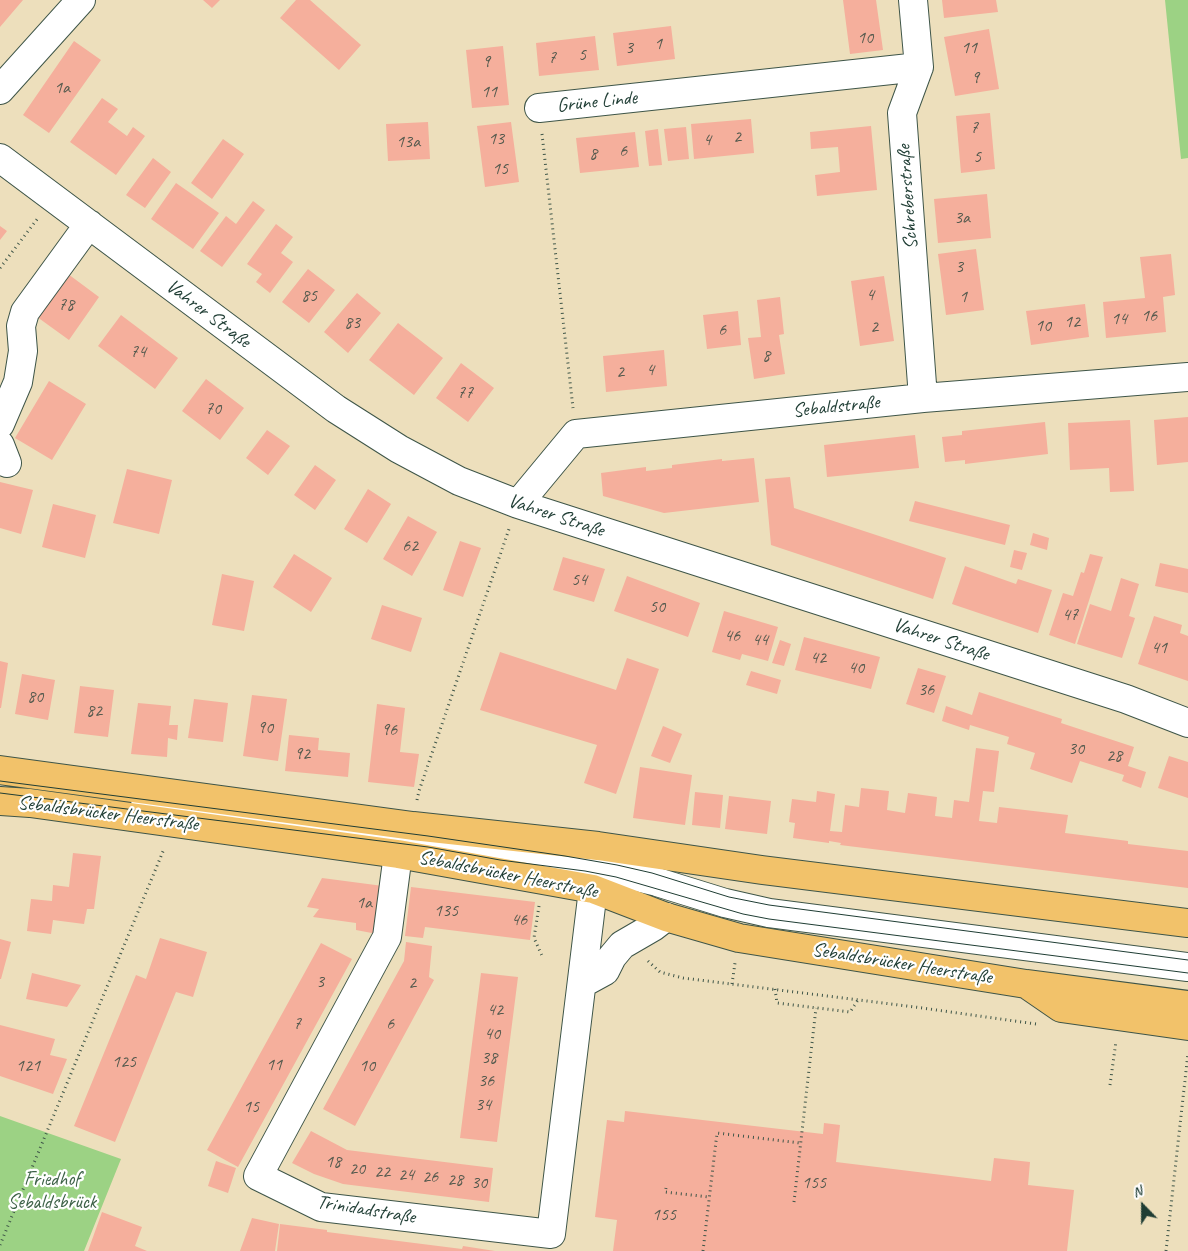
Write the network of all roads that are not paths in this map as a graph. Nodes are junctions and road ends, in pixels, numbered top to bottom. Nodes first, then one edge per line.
1 (82, 0) edge
2 (913, 0) edge
3 (919, 67) junction
4 (0, 90) edge
5 (539, 108) road end
6 (0, 158) edge
7 (90, 224) junction
8 (1188, 377) edge
9 (923, 398) junction
10 (0, 424) edge
11 (518, 504) junction
12 (1188, 723) edge
13 (0, 770) edge
14 (0, 787) edge
15 (0, 801) edge
16 (398, 854) junction
17 (595, 867) junction
18 (657, 882) junction
19 (666, 917) junction
20 (1188, 923) edge
21 (1188, 967) edge
22 (583, 983) junction
23 (1026, 984) junction
24 (1188, 1005) edge
25 (1188, 1026) edge

1 - 4 street
2 - 3 street, Schreberstraße
3 - 5 street, Grüne Linde
3 - 9 street, Schreberstraße
6 - 7 street, Vahrer Straße
7 - 10 street
7 - 11 street, Vahrer Straße
8 - 9 street, Sebaldstraße
9 - 11 street, Sebaldstraße
11 - 12 street, Vahrer Straße
13 - 17 main road, Sebaldsbrücker Heerstraße
14 - 17 street
15 - 16 main road, Sebaldsbrücker Heerstraße
16 - 17 main road, Sebaldsbrücker Heerstraße
16 - 22 street, Trinidadstraße
17 - 18 street
17 - 18 street
17 - 19 main road, Sebaldsbrücker Heerstraße
17 - 20 main road, Sebaldsbrücker Heerstraße
17 - 22 street, Trinidadstraße
18 - 21 street
19 - 22 street
19 - 23 main road, Sebaldsbrücker Heerstraße
23 - 24 main road, Sebaldsbrücker Heerstraße
23 - 25 main road

